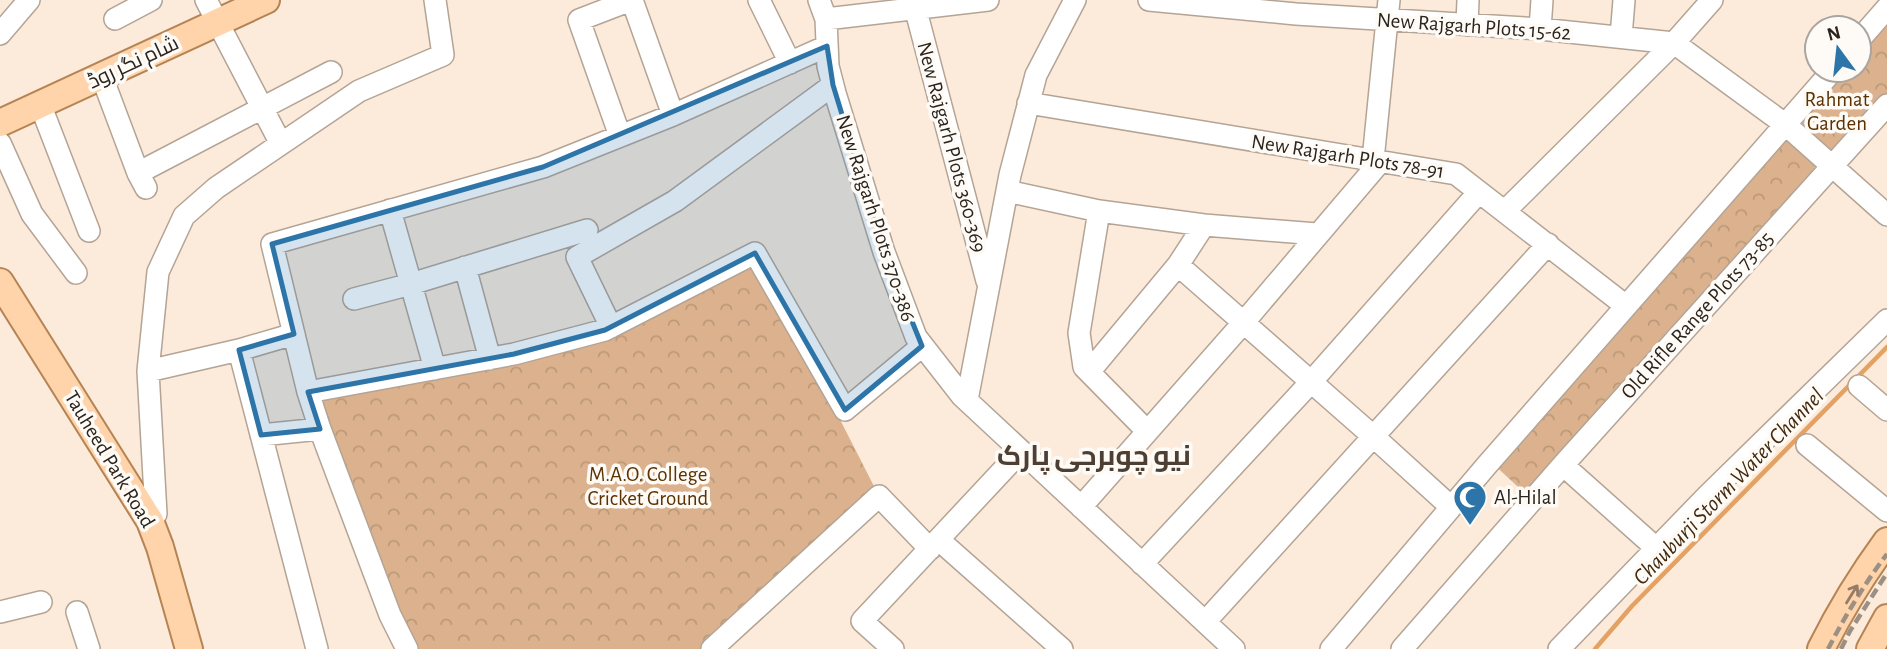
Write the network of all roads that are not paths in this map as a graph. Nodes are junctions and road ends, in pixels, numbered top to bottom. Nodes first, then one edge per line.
1 (28, 0) edge
2 (151, 0) edge
3 (435, 0) edge
4 (631, 0) edge
5 (759, 0) edge
6 (988, 0) edge
7 (1075, 0) edge
8 (1158, 0) edge
9 (1468, 0) edge
10 (1542, 0) edge
11 (1624, 0) edge
12 (1712, 0) edge
13 (264, 1) edge
14 (1238, 4) edge
15 (592, 7) edge
16 (915, 7) junction
17 (1308, 7) edge
18 (1887, 8) edge
19 (822, 9) edge
20 (1388, 10) edge
21 (211, 11) edge
22 (115, 19) dead end
23 (1873, 24) edge
24 (1467, 25) junction
25 (1540, 29) junction
26 (0, 34) edge
27 (1621, 37) junction
28 (1674, 43) junction
29 (828, 46) junction
30 (789, 63) junction
31 (331, 72) dead end
32 (102, 77) junction
33 (1821, 84) edge
34 (833, 85) junction
35 (1028, 103) junction
36 (40, 104) junction
37 (1887, 105) edge
38 (262, 108) junction
39 (673, 115) junction
40 (0, 123) edge
41 (1786, 125) junction
42 (620, 136) junction
43 (0, 142) edge
44 (281, 144) junction
45 (1376, 161) junction
46 (1830, 166) junction
47 (1007, 191) junction
48 (1479, 191) junction
49 (390, 210) junction
50 (1099, 211) junction
51 (1505, 212) junction
52 (1887, 215) edge
53 (1204, 225) junction
54 (587, 230) dead end
55 (89, 231) dead end
56 (1317, 234) junction
57 (1548, 244) junction
58 (1178, 265) junction
59 (465, 267) junction
60 (76, 273) dead end
61 (0, 282) edge
62 (411, 284) junction
63 (988, 286) junction
64 (354, 299) dead end
65 (1626, 306) junction
66 (1887, 320) edge
67 (1244, 322) junction
68 (611, 327) junction
69 (294, 334) junction
70 (922, 346) junction
71 (239, 350) junction
72 (490, 359) junction
73 (435, 369) junction
74 (148, 371) junction
75 (1089, 372) junction
76 (1311, 382) junction
77 (1859, 386) dead end
78 (308, 392) junction
79 (967, 400) junction
80 (1887, 410) edge
81 (320, 429) junction
82 (1147, 431) junction
83 (261, 435) junction
84 (1374, 437) junction
85 (1807, 445) dead end
86 (1021, 451) junction
87 (1563, 465) junction
88 (1081, 507) junction
89 (1451, 507) junction
90 (1887, 511) edge
91 (150, 521) junction
92 (1887, 541) edge
93 (934, 544) junction
94 (1656, 548) junction
95 (1142, 564) junction
96 (41, 602) dead end
97 (0, 612) edge
98 (77, 612) dead end
99 (1887, 618) edge
100 (1205, 622) junction
101 (715, 648) edge
102 (89, 649) edge
103 (189, 649) edge
104 (317, 649) edge
105 (407, 649) edge
106 (893, 649) edge
107 (1062, 649) edge
108 (1234, 649) edge
109 (1331, 649) edge
110 (1402, 649) edge
111 (1559, 649) edge
112 (1821, 649) edge
113 (1870, 649) edge

1 - 26 street
2 - 22 street
3 - 44 street
4 - 15 street
4 - 39 street
5 - 30 street
6 - 16 street
7 - 35 street
8 - 14 street, New Rajgarh Plots 15-62
9 - 24 street
10 - 25 street
11 - 27 street
12 - 28 street
13 - 21 main road, شام نگر روڈ
14 - 17 street, New Rajgarh Plots 15-62
15 - 42 street
16 - 19 street
16 - 63 street, New Rajgarh Plots 360-369
17 - 20 street, New Rajgarh Plots 15-62
18 - 23 street
19 - 29 street, New Rajgarh Plots 370-386
20 - 24 street, New Rajgarh Plots 15-62
20 - 45 street
21 - 32 main road, شام نگر روڈ
21 - 38 street
24 - 25 street, New Rajgarh Plots 15-62
25 - 27 street, New Rajgarh Plots 15-62
27 - 28 street, New Rajgarh Plots 15-62
28 - 41 street
28 - 51 street
29 - 30 street
29 - 34 street, New Rajgarh Plots 370-386
30 - 39 street
31 - 38 street
32 - 36 main road, شام نگر روڈ
32 - 38 street
33 - 41 street
34 - 68 street
34 - 70 street, New Rajgarh Plots 370-386
35 - 45 street, New Rajgarh Plots 78-91
35 - 47 street
36 - 40 main road, شام نگر روڈ
36 - 55 street
37 - 46 street, Old Rifle Range Plots 73-85
38 - 44 street
39 - 42 street
41 - 46 street
41 - 65 street
42 - 49 street
43 - 60 street
44 - 74 street
45 - 48 street, New Rajgarh Plots 78-91
45 - 56 street
46 - 52 street
46 - 87 street, Old Rifle Range Plots 73-85
47 - 50 street
47 - 63 street
48 - 51 street, New Rajgarh Plots 78-91
48 - 76 street
49 - 62 street
49 - 69 street
50 - 53 street
50 - 75 street
51 - 57 street, New Rajgarh Plots 78-91
53 - 56 street
53 - 58 street
54 - 59 street
56 - 67 street
57 - 65 street, New Rajgarh Plots 78-91
57 - 84 street
58 - 67 street
58 - 75 street
59 - 62 street
59 - 72 street
61 - 91 main road, Tauheed Park Road
62 - 64 street
62 - 73 street
63 - 79 street
65 - 89 street
66 - 94 street
67 - 76 street
67 - 82 street
68 - 70 street
68 - 72 street
69 - 71 street
69 - 78 street
70 - 79 street, New Rajgarh Plots 370-386
71 - 74 street
71 - 83 street
72 - 73 street
73 - 78 street
74 - 91 street
75 - 82 street
76 - 84 street
76 - 95 street
77 - 80 street
78 - 81 street
79 - 86 street, New Rajgarh Plots 370-386
81 - 83 street
81 - 105 street
82 - 88 street
83 - 104 street
84 - 89 street
84 - 100 street
85 - 90 street
86 - 88 street, New Rajgarh Plots 370-386
86 - 93 street
87 - 94 street
87 - 110 street, Old Rifle Range Plots 73-85
88 - 95 street, New Rajgarh Plots 370-386
89 - 109 street
91 - 103 main road, Tauheed Park Road
112 -> 92 main road
93 - 101 street
93 - 106 street
93 - 107 street
94 - 111 street
95 - 100 street, New Rajgarh Plots 370-386
96 - 97 street
98 - 102 street
99 - 113 main road
100 - 108 street, New Rajgarh Plots 370-386

